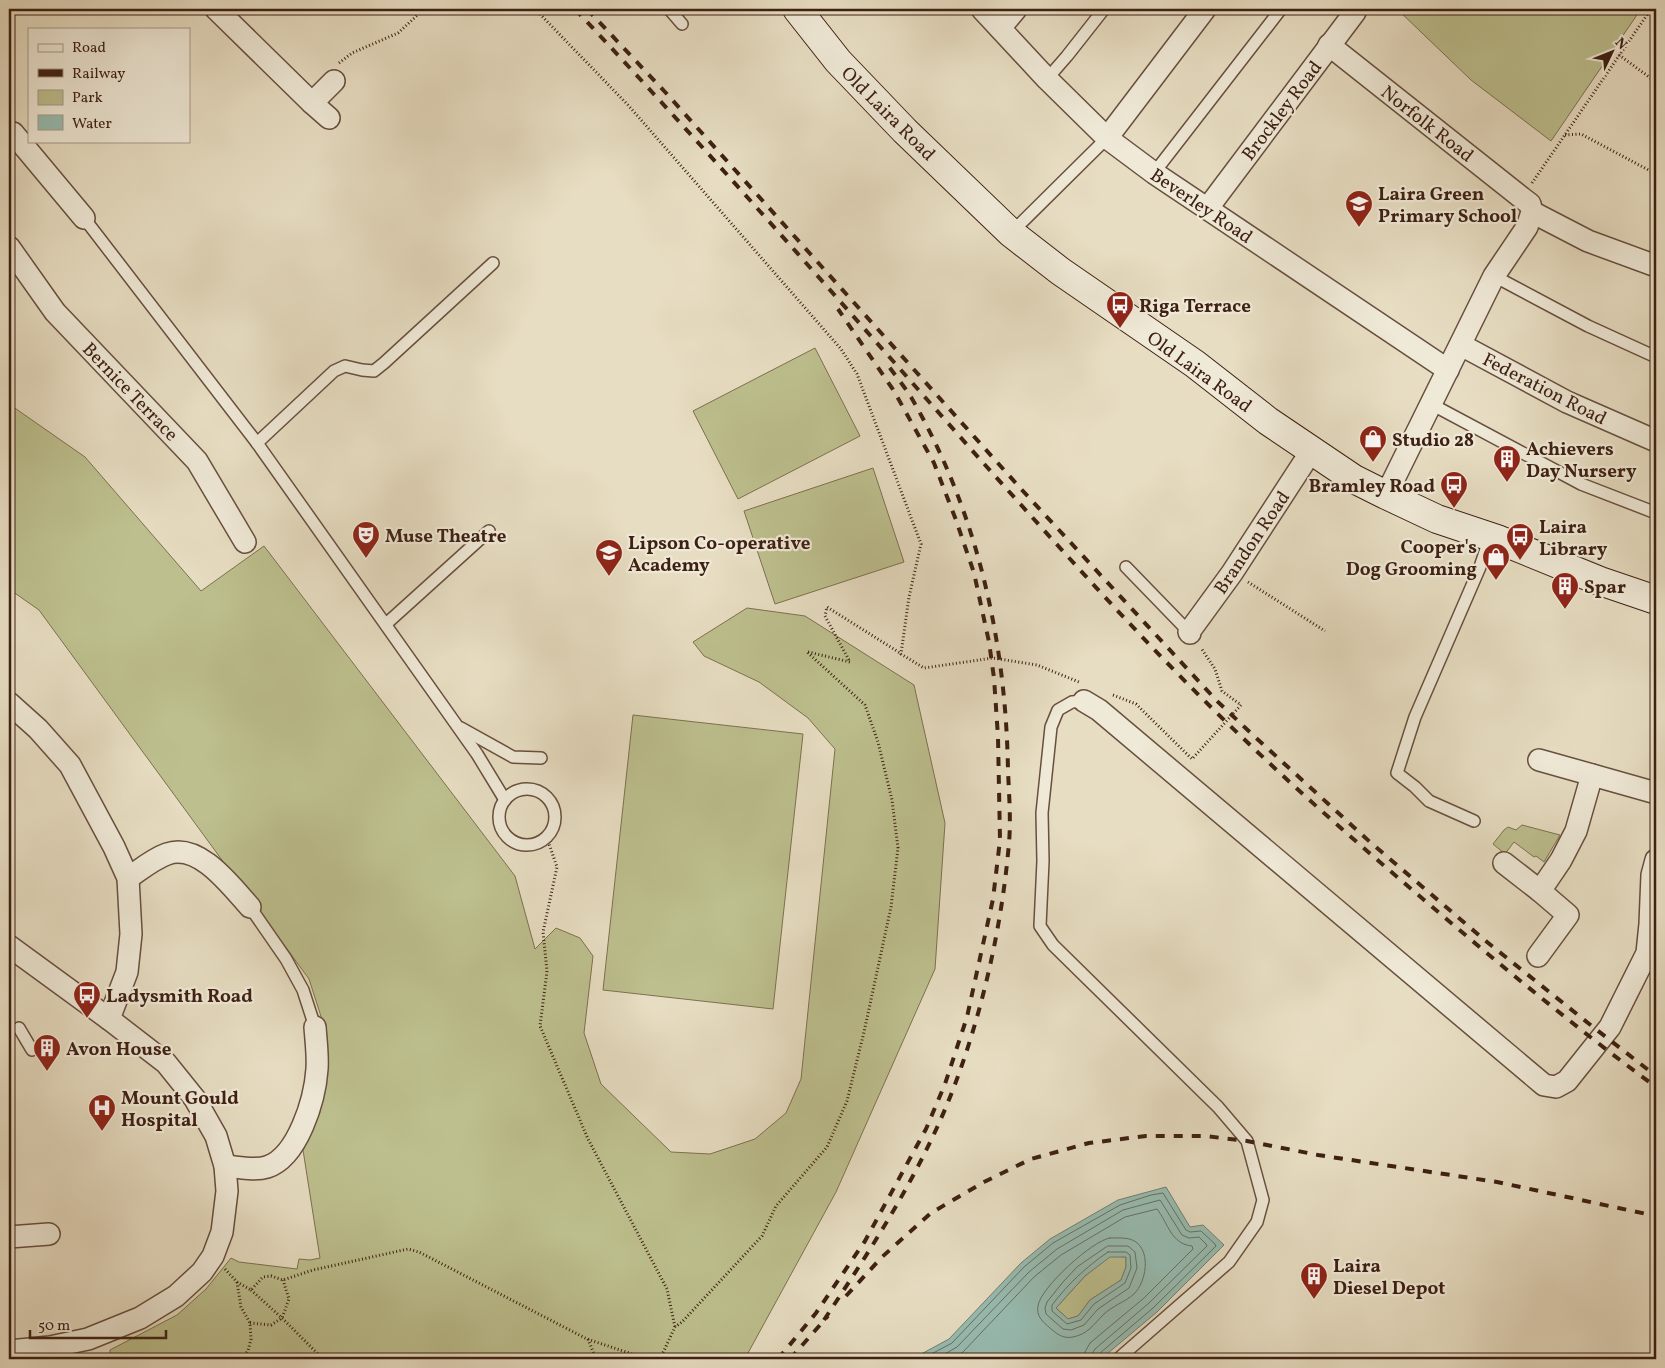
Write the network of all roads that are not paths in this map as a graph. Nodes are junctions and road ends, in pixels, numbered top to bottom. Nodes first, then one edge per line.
1 (216, 9) edge
2 (669, 9) edge
3 (797, 9) edge
4 (982, 9) edge
5 (1016, 9) edge
6 (1104, 9) edge
7 (1206, 9) edge
8 (1281, 9) edge
9 (1355, 12) dead end
10 (682, 24) dead end
11 (1000, 28) junction
12 (1329, 45) junction
13 (1047, 79) junction
14 (334, 81) road end
15 (312, 103) junction
16 (328, 118) dead end
17 (10, 132) edge
18 (1107, 138) junction
19 (1154, 173) junction
20 (1527, 205) junction
21 (1207, 209) junction
22 (84, 218) joint
23 (1011, 233) junction
24 (9, 246) edge
25 (493, 263) dead end
26 (1656, 266) edge
27 (1494, 276) junction
28 (1461, 345) junction
29 (1656, 357) edge
30 (1448, 370) junction
31 (1432, 404) junction
32 (1656, 441) edge
33 (257, 443) junction
34 (1312, 450) junction
35 (1386, 495) junction
36 (1656, 513) edge
37 (490, 531) dead end
38 (1490, 536) junction
39 (245, 542) dead end
40 (1126, 567) dead end
41 (1656, 600) edge
42 (386, 624) junction
43 (1190, 632) joint
44 (1083, 692) joint
45 (9, 703) edge
46 (457, 726) junction
47 (540, 758) dead end
48 (1539, 760) dead end
49 (1592, 775) junction
50 (1656, 793) edge
51 (505, 800) junction
52 (1474, 821) dead end
53 (1504, 863) dead end
54 (1654, 867) edge
55 (128, 878) junction
56 (1540, 891) junction
57 (250, 907) joint
58 (9, 946) edge
59 (1538, 956) dead end
60 (1652, 956) edge
61 (110, 1019) junction
62 (19, 1028) dead end
63 (315, 1028) joint
64 (32, 1050) dead end
65 (225, 1166) junction
66 (49, 1234) dead end
67 (9, 1237) edge
68 (9, 1351) edge
69 (1118, 1359) edge

1 - 15 street
2 - 10 lane
3 - 23 main road, Old Laira Road
4 - 11 street, Beverley Road
5 - 11 street
6 - 13 lane
7 - 18 street
8 - 19 lane
9 - 12 street, Brockley Road
11 - 13 street, Beverley Road
12 - 20 street, Norfolk Road
12 - 21 street, Brockley Road
13 - 18 street, Beverley Road
14 - 15 street
15 - 16 street
17 - 22 street
18 - 19 street, Beverley Road
18 - 23 lane
19 - 21 street, Beverley Road
20 - 26 street, Norfolk Road
20 - 27 street
21 - 30 street, Beverley Road
22 - 33 lane
23 - 34 main road, Old Laira Road
24 - 39 street, Bernice Terrace
25 - 33 lane
27 - 28 street
27 - 29 lane
28 - 30 street
28 - 32 street, Federation Road
30 - 31 street
31 - 35 street
31 - 36 lane
33 - 42 lane
34 - 35 main road, Old Laira Road
34 - 43 street, Brandon Road
35 - 38 main road, Old Laira Road
37 - 42 lane
38 - 41 main road, Old Laira Road
38 - 52 lane
40 - 43 lane
42 - 46 lane
44 - 60 street
44 - 69 lane
45 - 55 street
46 - 47 lane
46 - 51 lane
48 - 49 street
49 - 50 street
49 - 56 street
51 - 51 lane
53 - 56 street
54 - 60 street
55 - 57 street
55 - 61 street
56 - 59 street
57 - 63 lane
58 - 61 street
61 - 65 street
62 - 64 lane
63 - 65 street
65 - 68 street
66 - 67 street

